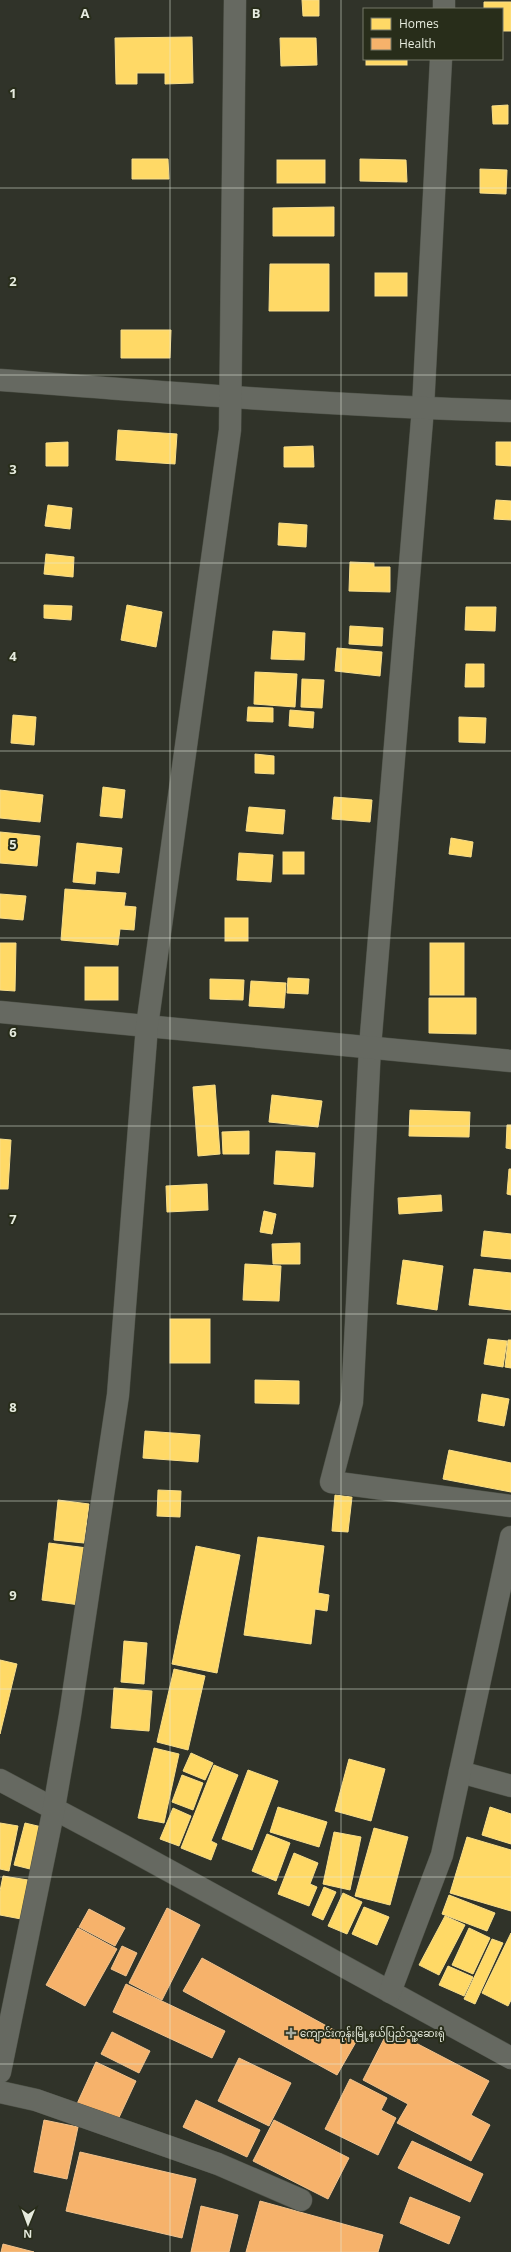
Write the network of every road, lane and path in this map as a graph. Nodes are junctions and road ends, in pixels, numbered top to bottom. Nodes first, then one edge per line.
1 (235, 0) edge
2 (441, 60) edge
3 (0, 380) edge
4 (230, 397) junction
5 (423, 408) junction
6 (511, 411) edge
7 (0, 1012) edge
8 (147, 1026) junction
9 (370, 1047) junction
10 (511, 1061) edge
11 (511, 1506) edge
12 (511, 1537) edge
13 (460, 1772) junction
14 (0, 1780) edge
15 (511, 1786) edge
16 (54, 1808) junction
17 (390, 1992) junction
18 (511, 2058) edge
19 (0, 2072) edge
20 (0, 2092) edge
21 (301, 2200) dead end

1 - 4 street
2 - 5 street
3 - 4 street
4 - 5 street
4 - 8 street
5 - 6 street
5 - 9 street
7 - 8 street
8 - 9 street
8 - 16 street
9 - 10 street
9 - 11 street
12 - 13 street
13 - 15 street
13 - 17 street
14 - 16 street
16 - 17 street
16 - 19 street
17 - 18 street
20 - 21 street

